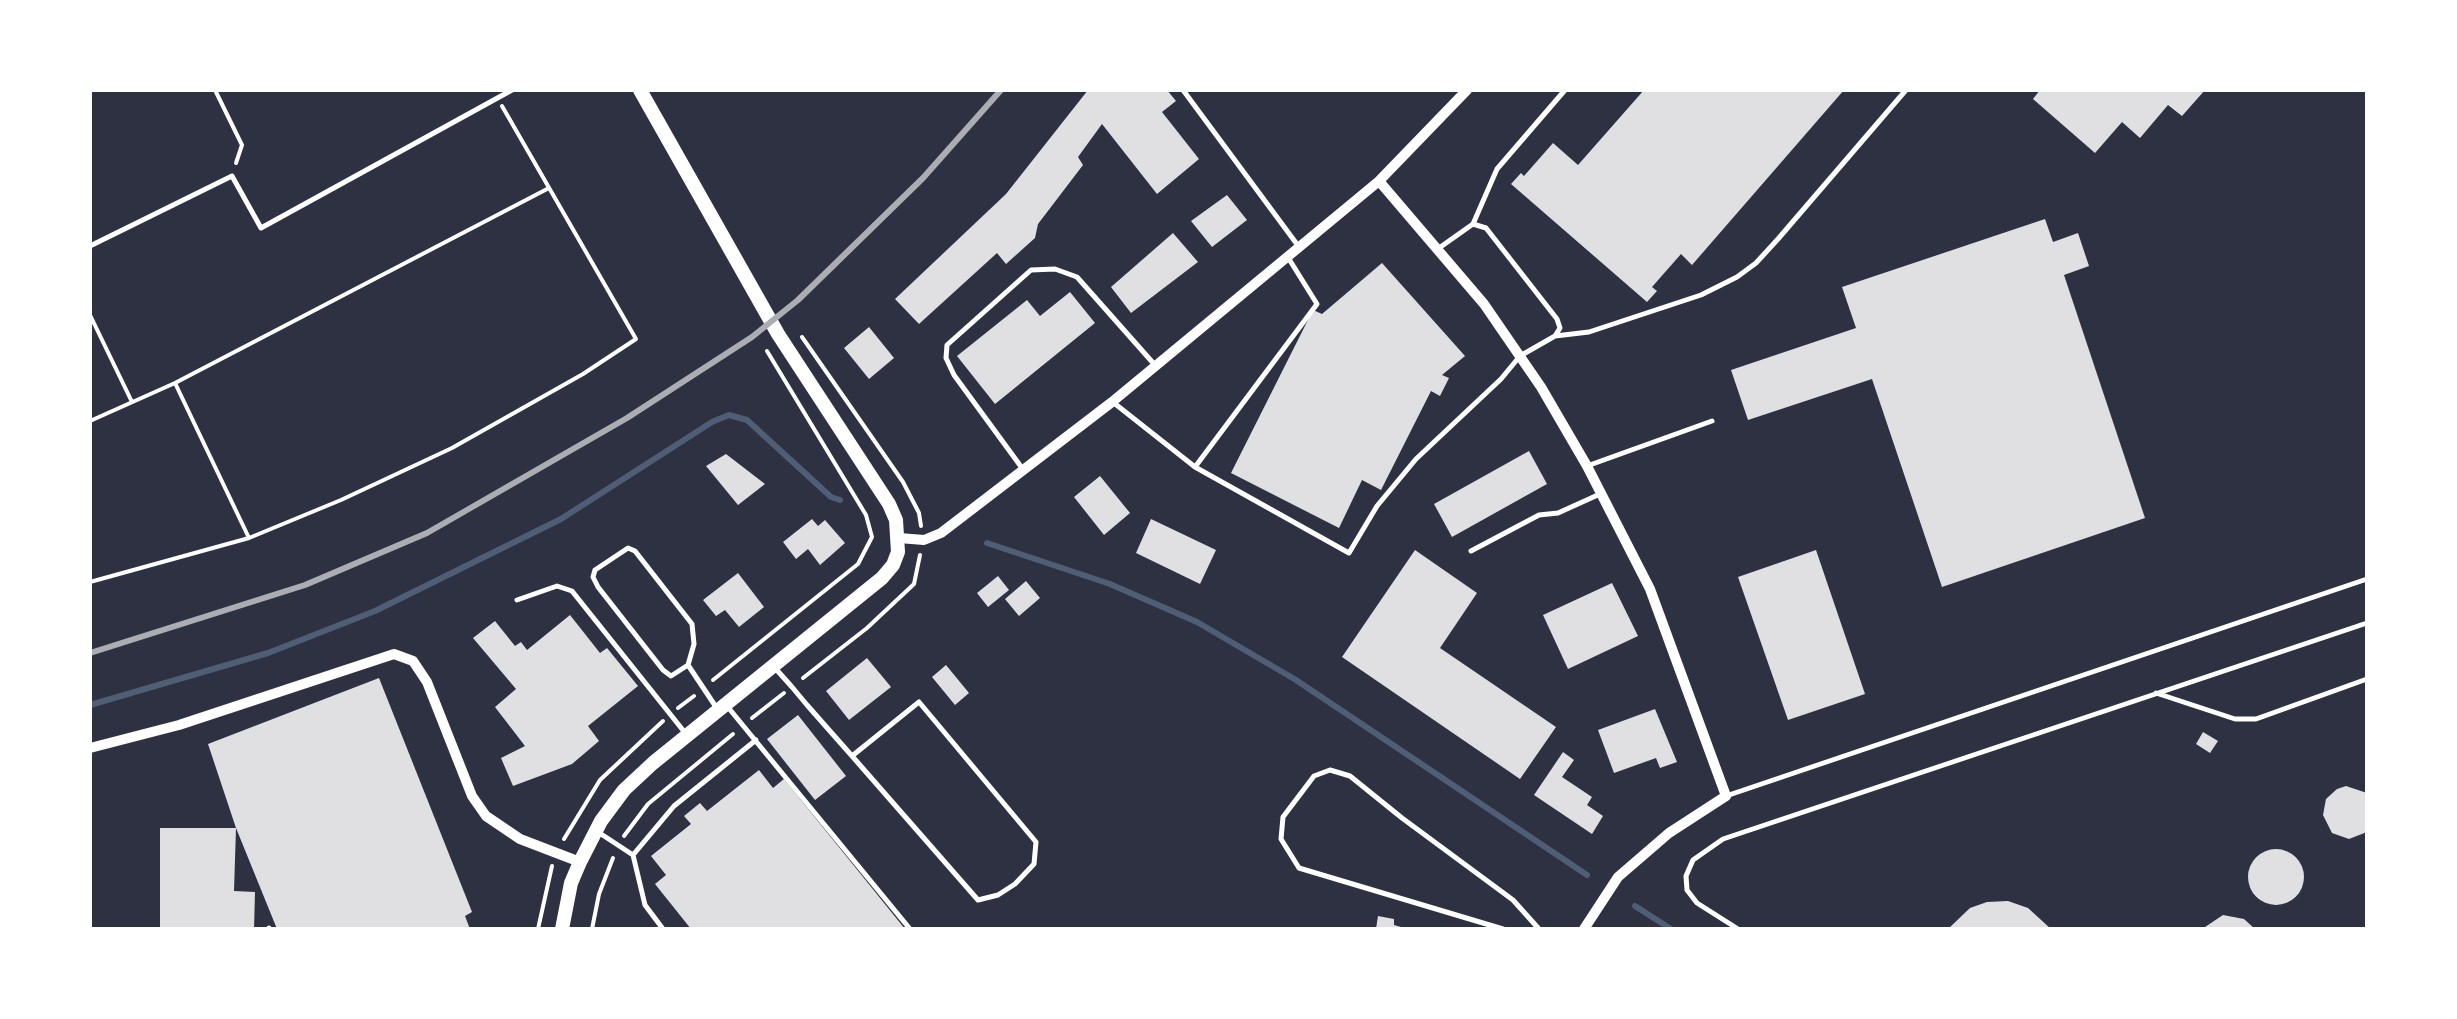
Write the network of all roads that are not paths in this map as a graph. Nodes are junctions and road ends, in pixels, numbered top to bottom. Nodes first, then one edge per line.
1 (512, 90) edge
2 (640, 90) edge
3 (1183, 90) edge
4 (1467, 90) edge
5 (1565, 90) edge
6 (1906, 90) edge
7 (1379, 181) junction
8 (1473, 224) junction
9 (90, 246) edge
10 (1299, 246) junction
11 (1439, 248) junction
12 (1287, 257) junction
13 (1555, 336) junction
14 (1520, 356) junction
15 (1156, 366) junction
16 (1112, 402) junction
17 (1712, 421) dead end
18 (1588, 466) junction
19 (1195, 467) junction
20 (1024, 471) junction
21 (1603, 493) junction
22 (899, 538) junction
23 (1471, 551) dead end
24 (2367, 580) edge
25 (517, 600) dead end
26 (2367, 623) edge
27 (688, 665) junction
28 (772, 666) junction
29 (2367, 679) edge
30 (2155, 693) junction
31 (721, 707) junction
32 (687, 735) junction
33 (756, 740) junction
34 (90, 748) edge
35 (852, 756) junction
36 (1726, 796) junction
37 (596, 830) junction
38 (633, 855) junction
39 (580, 862) junction
40 (562, 929) edge
41 (663, 929) edge
42 (910, 929) edge
43 (1503, 929) edge
44 (1539, 929) edge
45 (1584, 929) edge
46 (1738, 929) edge

1 - 9 lane
2 - 22 street
3 - 10 lane
4 - 7 street
5 - 8 lane
6 - 13 lane
7 - 10 street
7 - 11 street
8 - 11 lane
8 - 13 lane
10 - 12 street
11 - 14 street
12 - 15 street
12 - 19 lane
13 - 14 lane
14 - 18 street
14 - 19 lane
15 - 16 street
15 - 20 lane
16 - 19 lane
16 - 20 street
17 - 18 lane
18 - 21 street
20 - 22 street
21 - 23 lane
21 - 36 street
22 - 28 street
24 - 36 lane
25 - 32 lane
26 - 30 lane
27 - 27 lane
27 - 31 lane
28 - 31 street
28 - 35 lane
29 - 30 lane
30 - 46 lane
31 - 32 street
31 - 33 lane
32 - 37 street
33 - 38 lane
33 - 42 lane
34 - 39 street
35 - 35 lane
36 - 45 street
37 - 38 lane
37 - 39 street
38 - 41 lane
39 - 40 street
43 - 44 lane

